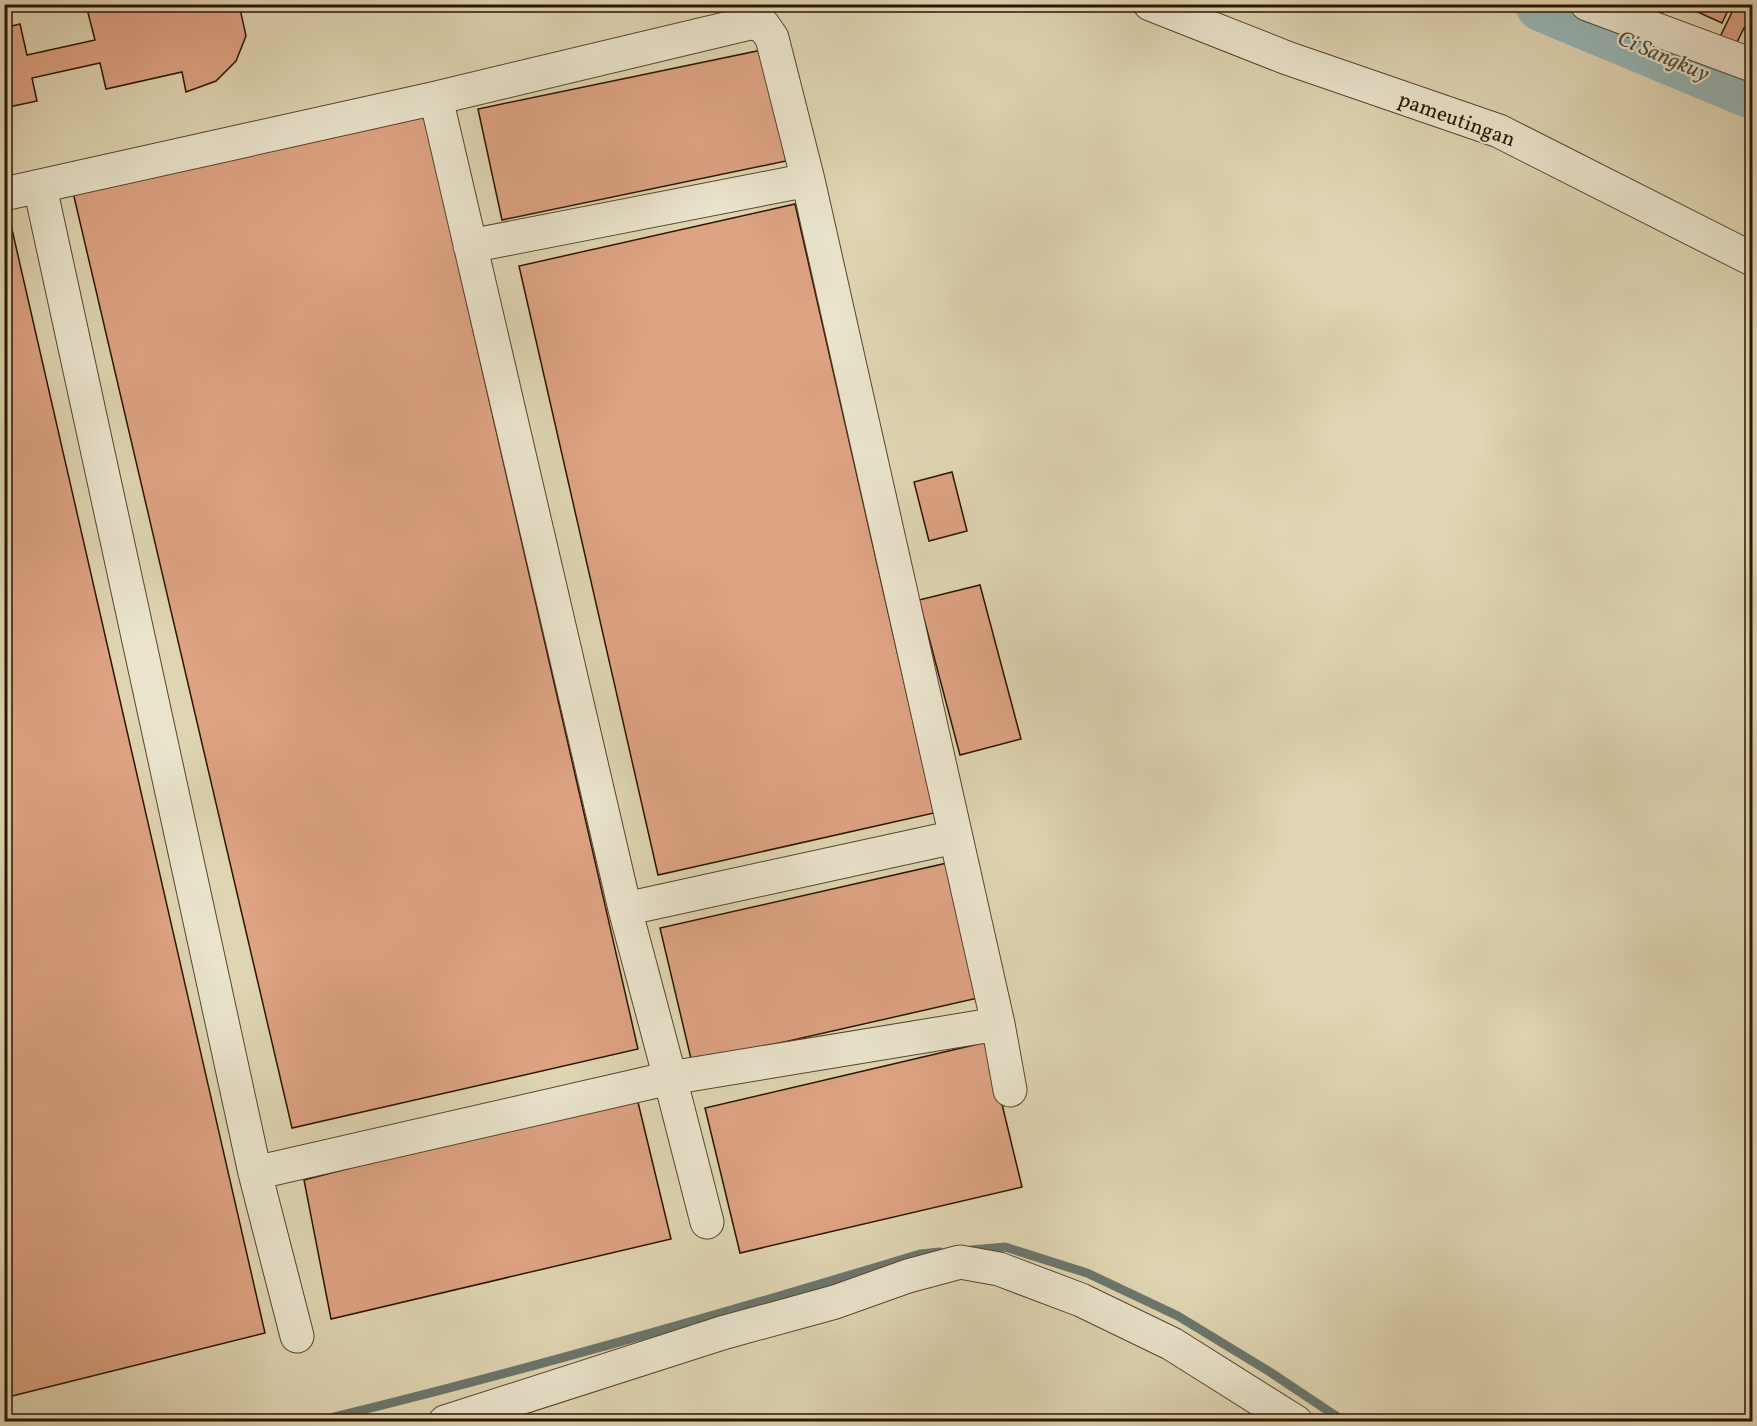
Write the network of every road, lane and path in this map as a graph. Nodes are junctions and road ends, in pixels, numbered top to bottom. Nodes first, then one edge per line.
1 (1150, 4) edge
2 (1587, 4) edge
3 (1752, 65) edge
4 (436, 98) junction
5 (808, 180) junction
6 (40, 187) junction
7 (4, 194) edge
8 (470, 246) junction
9 (1752, 259) edge
10 (955, 837) junction
11 (625, 909) junction
12 (998, 1024) junction
13 (670, 1078) junction
14 (1010, 1090) dead end
15 (255, 1173) junction
16 (707, 1222) dead end
17 (297, 1336) dead end
18 (445, 1422) edge
19 (1296, 1422) edge

1 - 9 street, pameutingan
2 - 3 street
4 - 5 street
4 - 6 street
4 - 8 street
5 - 8 street
5 - 10 street
6 - 7 street
6 - 15 street
8 - 11 street
10 - 11 street
10 - 12 street
11 - 13 street
12 - 13 street
12 - 14 street
13 - 15 street
13 - 16 street
15 - 17 street
18 - 19 street

